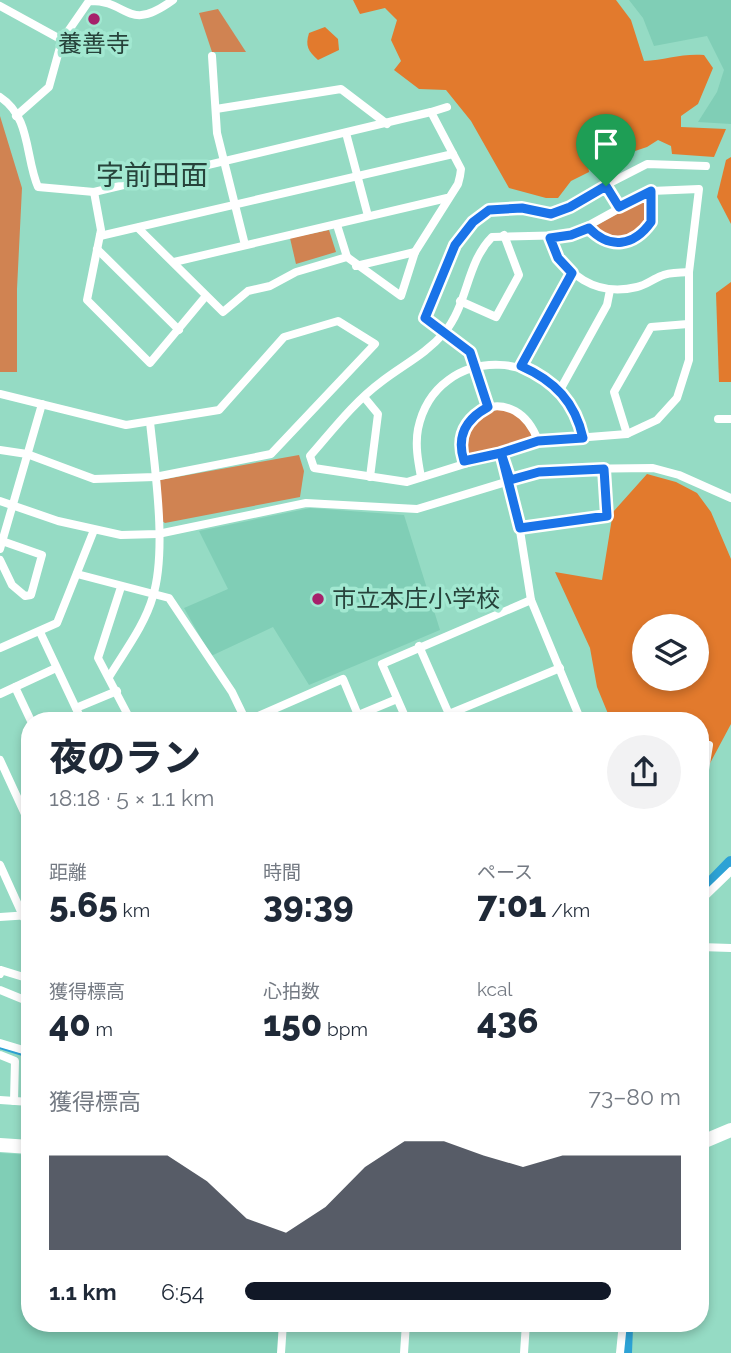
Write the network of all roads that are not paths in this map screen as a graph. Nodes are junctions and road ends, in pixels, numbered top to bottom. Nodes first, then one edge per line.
1 (173, 0) edge
2 (0, 6) edge
3 (62, 40) junction
4 (212, 56) dead end
5 (0, 97) edge
6 (447, 107) dead end
7 (216, 109) junction
8 (431, 112) junction
9 (16, 116) junction
10 (387, 124) junction
11 (346, 133) junction
12 (453, 154) junction
13 (224, 162) junction
14 (706, 166) dead end
15 (357, 174) junction
16 (606, 186) junction
17 (651, 191) junction
18 (94, 192) junction
19 (447, 198) junction
20 (235, 205) junction
21 (619, 207) junction
22 (368, 216) junction
23 (337, 225) junction
24 (138, 228) junction
25 (589, 228) junction
26 (504, 235) junction
27 (100, 236) junction
28 (550, 238) junction
29 (245, 245) junction
30 (97, 249) junction
31 (415, 252) junction
32 (346, 257) junction
33 (174, 262) junction
34 (356, 266) junction
35 (689, 272) junction
36 (572, 273) junction
37 (610, 290) junction
38 (205, 297) junction
39 (460, 301) junction
40 (688, 324) junction
41 (178, 330) junction
42 (446, 331) junction
43 (521, 366) junction
44 (477, 368) junction
45 (560, 390) junction
46 (0, 394) edge
47 (363, 397) junction
48 (42, 404) junction
49 (488, 407) junction
50 (718, 419) dead end
51 (731, 419) edge
52 (150, 422) junction
53 (627, 433) junction
54 (583, 438) junction
55 (538, 441) junction
56 (0, 450) edge
57 (501, 453) junction
58 (27, 454) junction
59 (464, 461) junction
60 (604, 469) junction
61 (155, 477) junction
62 (370, 477) junction
63 (421, 477) junction
64 (510, 480) junction
65 (731, 498) edge
66 (0, 501) edge
67 (12, 505) junction
68 (520, 528) junction
69 (94, 530) junction
70 (158, 534) junction
71 (1, 545) edge
72 (0, 560) edge
73 (77, 574) junction
74 (121, 587) junction
75 (154, 595) junction
76 (531, 600) junction
77 (40, 632) junction
78 (419, 646) junction
79 (0, 648) edge
80 (56, 668) junction
81 (560, 668) junction
82 (109, 677) junction
83 (15, 687) junction
84 (117, 691) junction
85 (0, 694) edge
86 (397, 699) junction
87 (76, 708) junction
88 (27, 712) edge
89 (78, 712) edge
90 (127, 712) edge
91 (242, 712) edge
92 (277, 712) edge
93 (357, 712) edge
94 (365, 712) edge
95 (403, 712) edge
96 (448, 712) edge
97 (464, 712) edge
98 (577, 712) edge
99 (0, 760) edge
100 (21, 806) edge
101 (0, 865) edge
102 (731, 871) edge
103 (709, 892) edge
104 (21, 905) edge
105 (0, 917) edge
106 (21, 917) edge
107 (709, 947) edge
108 (731, 948) edge
109 (0, 974) edge
110 (21, 976) edge
111 (0, 990) edge
112 (21, 999) edge
113 (0, 1043) edge
114 (21, 1049) edge
115 (0, 1055) edge
116 (0, 1100) edge
117 (14, 1101) junction
118 (21, 1101) edge
119 (731, 1130) edge
120 (709, 1139) edge
121 (0, 1145) edge
122 (21, 1146) edge
123 (282, 1332) edge
124 (405, 1332) edge
125 (525, 1332) edge
126 (622, 1332) edge
127 (281, 1353) edge
128 (404, 1353) edge
129 (524, 1353) edge
130 (621, 1353) edge

1 - 3 street
2 - 3 street
3 - 9 street
4 - 7 street
5 - 9 street
6 - 8 street
7 - 10 street
7 - 13 street
8 - 10 street
8 - 12 street
9 - 18 street
10 - 11 street
11 - 13 street
11 - 15 street
12 - 15 street
12 - 19 street
13 - 18 street
13 - 20 street
14 - 16 street
15 - 20 street
15 - 22 street
16 - 21 street
16 - 42 street
17 - 21 street
17 - 25 street
17 - 35 street
18 - 27 street
19 - 22 street
19 - 31 street
20 - 24 street
20 - 29 street
21 - 25 street
22 - 23 street
23 - 29 street
23 - 32 street
24 - 27 street
24 - 33 street
25 - 28 street
26 - 28 street
26 - 39 street
26 - 39 street
27 - 30 street
28 - 36 street
29 - 33 street
30 - 41 street
30 - 41 street
31 - 34 street
31 - 34 street
32 - 34 street
32 - 38 street
33 - 38 street
35 - 37 street
35 - 40 street
36 - 37 street
36 - 43 street
37 - 45 street
38 - 41 street
39 - 42 street
40 - 53 street
40 - 53 street
42 - 44 street
42 - 47 street
43 - 44 street
43 - 45 street
44 - 49 street
44 - 63 street
45 - 54 street
46 - 48 street
47 - 62 street
47 - 62 street
48 - 52 street
48 - 58 street
49 - 55 street
49 - 59 street
50 - 51 street
52 - 61 street
52 - 61 street
53 - 54 street
54 - 55 street
55 - 57 street
56 - 58 street
57 - 59 street
57 - 64 street
58 - 61 street
58 - 67 street
59 - 63 street
60 - 64 street
60 - 65 street
60 - 68 street
61 - 70 street
62 - 63 street
64 - 68 street
64 - 70 street
66 - 67 street
67 - 69 street
67 - 71 street
68 - 76 street
69 - 70 street
69 - 73 street
70 - 75 street
71 - 72 street
73 - 74 street
73 - 77 street
74 - 75 street
74 - 82 street
75 - 82 street
75 - 91 street
76 - 78 street
76 - 81 street
77 - 79 street
77 - 80 street
78 - 86 street
78 - 96 street
80 - 83 street
80 - 87 street
81 - 97 street
81 - 98 street
82 - 84 street
83 - 85 street
83 - 88 street
84 - 87 street
84 - 90 street
86 - 94 street
86 - 95 street
87 - 89 street
92 - 93 street
99 - 100 street
101 - 104 street
102 - 103 street
105 - 106 street
107 - 108 street
109 - 110 street
111 - 112 street
113 - 114 street
115 - 117 street
116 - 117 street
117 - 118 street
119 - 120 main road
121 - 122 main road
123 - 127 street
124 - 128 street
125 - 129 street
126 - 130 street

